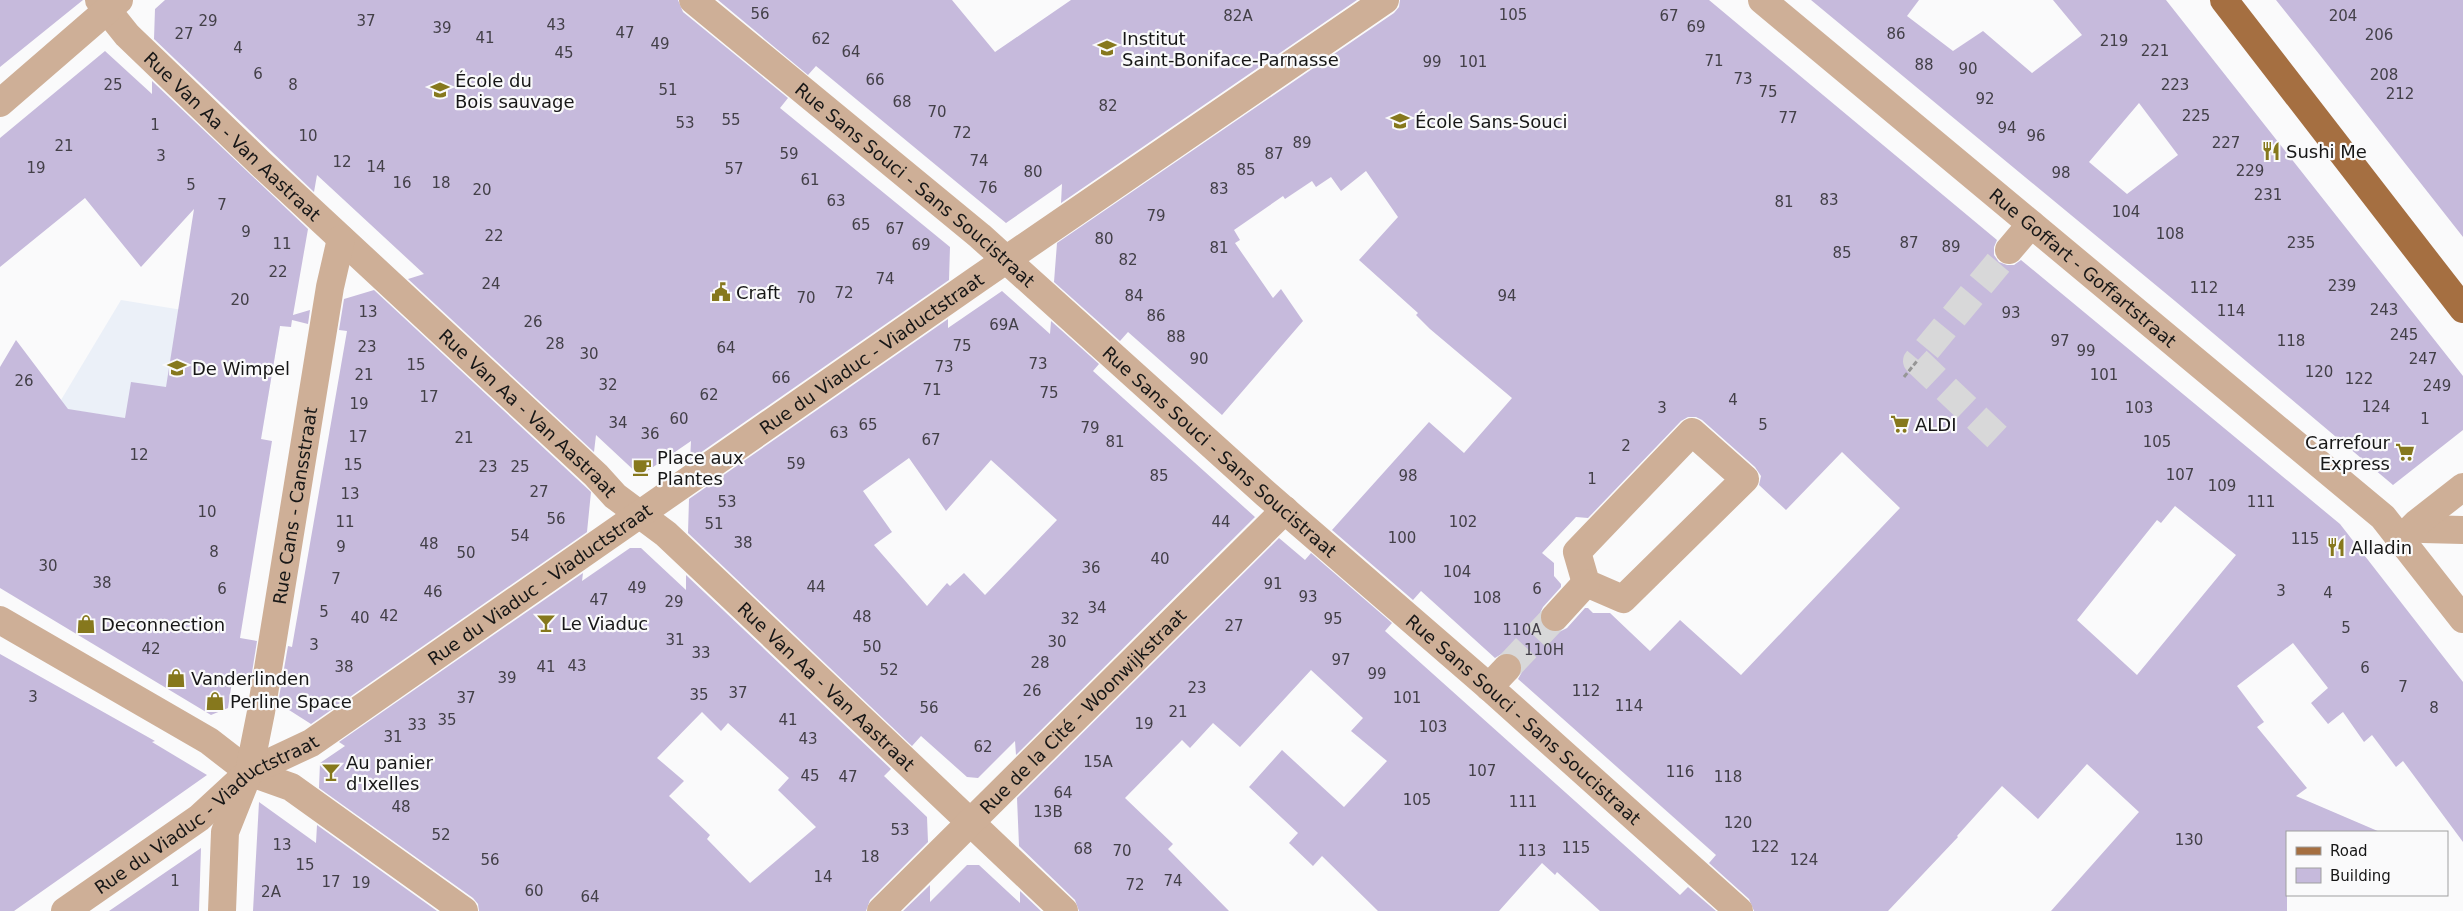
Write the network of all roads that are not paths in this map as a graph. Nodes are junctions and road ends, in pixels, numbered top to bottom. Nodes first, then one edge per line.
1 (694, 0) edge
2 (1384, 0) edge
3 (1762, 0) edge
4 (2224, 0) edge
5 (109, 3) edge
6 (0, 103) edge
7 (2031, 224) junction
8 (341, 239) junction
9 (2009, 250) tunnel mouth
10 (1006, 260) junction
11 (2463, 309) edge
12 (2463, 487) edge
13 (1285, 510) junction
14 (640, 515) junction
15 (2463, 530) edge
16 (2412, 534) junction
17 (1586, 583) junction
18 (1555, 617) tunnel mouth
19 (2463, 619) edge
20 (0, 620) edge
21 (249, 772) junction
22 (969, 823) junction
23 (65, 911) edge
24 (222, 911) edge
25 (464, 911) edge
26 (881, 911) edge
27 (1064, 911) edge
28 (1739, 911) edge

1 - 10 street, Rue Sans Souci - Sans Soucistraat
2 - 10 street, Rue du Viaduc - Viaductstraat
3 - 7 street, Rue Goffart - Goffartstraat
4 - 11 main road
5 - 6 street
5 - 8 street, Rue Van Aa - Van Aastraat
7 - 9 street
7 - 16 street, Rue Goffart - Goffartstraat
8 - 14 street, Rue Van Aa - Van Aastraat
8 - 21 street, Rue Cans - Cansstraat
10 - 13 street, Rue Sans Souci - Sans Soucistraat
10 - 14 street, Rue du Viaduc - Viaductstraat
12 - 16 street
13 - 22 street, Rue de la Cité - Woonwijkstraat
13 - 28 street, Rue Sans Souci - Sans Soucistraat
14 - 21 street, Rue du Viaduc - Viaductstraat
14 - 22 street, Rue Van Aa - Van Aastraat
15 - 16 street
16 - 19 street, Rue Goffart - Goffartstraat
17 - 17 street
17 - 18 street
20 - 21 street
21 - 23 street, Rue du Viaduc - Viaductstraat
21 - 24 street, Rue Cans - Cansstraat
21 - 25 street
22 - 26 street, Rue de la Cité - Woonwijkstraat
22 - 27 street, Rue Van Aa - Van Aastraat

